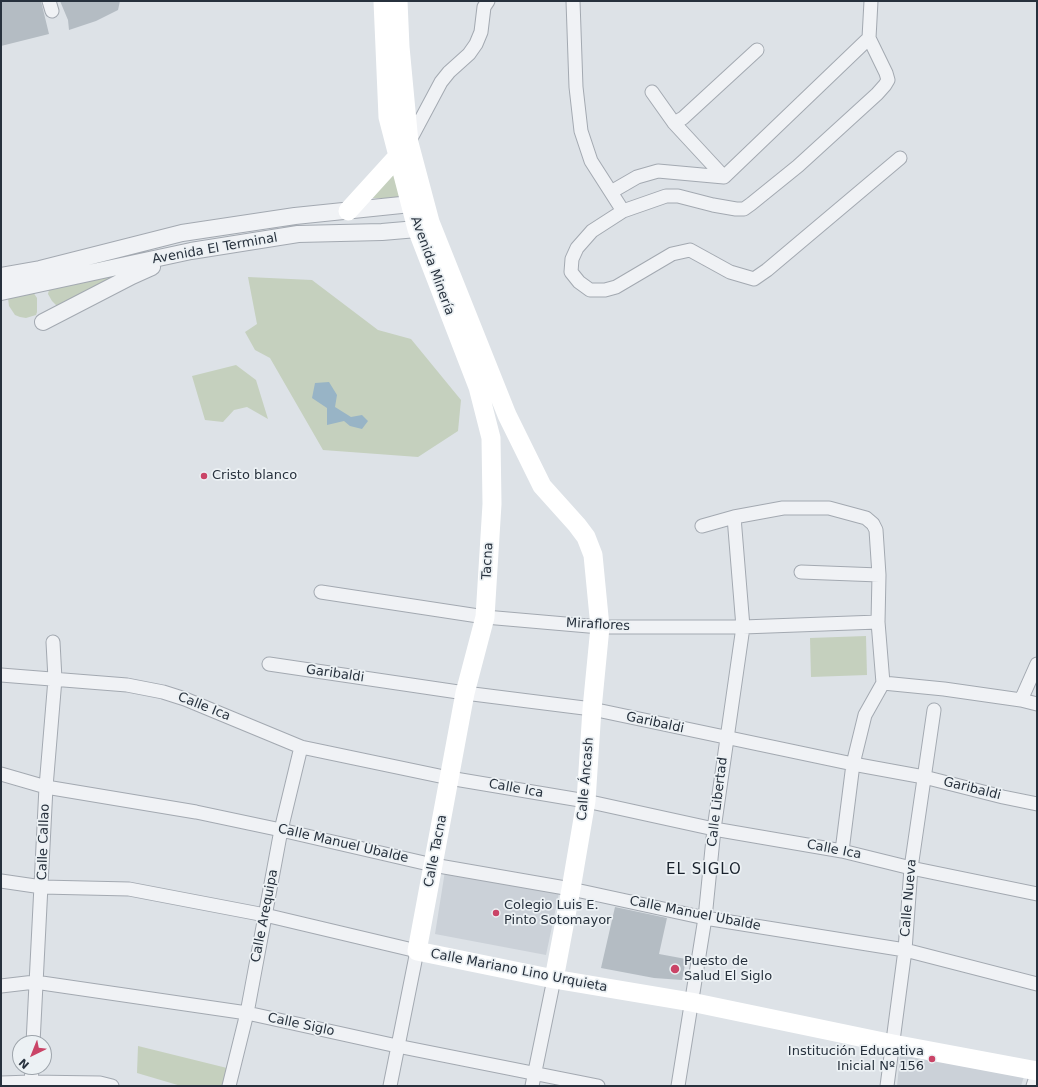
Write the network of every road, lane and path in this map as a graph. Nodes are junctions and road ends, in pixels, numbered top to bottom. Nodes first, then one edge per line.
1 (383, 1) edge
2 (398, 1) edge
3 (488, 1) edge
4 (573, 1) edge
5 (871, 1) edge
6 (869, 38) junction
7 (757, 50) dead end
8 (652, 92) dead end
9 (674, 123) junction
10 (403, 149) junction
11 (900, 158) dead end
12 (724, 177) junction
13 (611, 192) junction
14 (418, 201) junction
15 (348, 211) junction
16 (623, 211) junction
17 (295, 216) junction
18 (423, 226) junction
19 (298, 234) junction
20 (191, 251) junction
21 (1, 276) edge
22 (1, 292) edge
23 (42, 322) dead end
24 (542, 486) joint
25 (492, 504) joint
26 (734, 517) junction
27 (702, 526) dead end
28 (801, 572) dead end
29 (879, 575) junction
30 (321, 592) dead end
31 (485, 617) junction
32 (878, 622) junction
33 (600, 627) junction
34 (743, 627) junction
35 (53, 642) dead end
36 (269, 664) dead end
37 (1037, 664) edge
38 (1, 675) edge
39 (55, 679) junction
40 (883, 683) junction
41 (466, 693) junction
42 (1021, 700) junction
43 (1037, 704) edge
44 (592, 709) junction
45 (934, 710) dead end
46 (726, 738) junction
47 (301, 747) junction
48 (853, 764) junction
49 (1, 774) edge
50 (924, 777) junction
51 (449, 778) junction
52 (46, 787) junction
53 (586, 801) junction
54 (1037, 804) edge
55 (714, 829) junction
56 (281, 830) junction
57 (842, 851) junction
58 (433, 865) junction
59 (911, 868) junction
60 (1, 881) edge
61 (42, 887) junction
62 (572, 889) junction
63 (1037, 894) edge
64 (265, 915) junction
65 (705, 918) junction
66 (905, 950) junction
67 (417, 951) junction
68 (554, 979) junction
69 (35, 982) junction
70 (1037, 984) edge
71 (1, 986) edge
72 (691, 1002) junction
73 (246, 1013) junction
74 (33, 1035) edge
75 (893, 1044) junction
76 (397, 1046) junction
77 (1037, 1071) edge
78 (1037, 1074) edge
79 (534, 1080) edge
80 (1, 1083) edge
81 (31, 1084) edge
82 (112, 1086) edge
83 (229, 1086) edge
84 (390, 1086) edge
85 (598, 1086) edge
86 (678, 1086) edge
87 (887, 1086) edge
88 (1033, 1086) edge

1 - 10 main road, Avenida Minería
2 - 10 main road, Avenida Minería
3 - 10 street
4 - 13 street
5 - 6 street
6 - 12 street
6 - 16 street
7 - 9 street
8 - 9 street
9 - 12 street
10 - 14 main road, Avenida Minería
10 - 15 main road
11 - 16 street
12 - 13 street
13 - 16 street
14 - 15 street, Avenida El Terminal
14 - 18 main road, Avenida Minería
15 - 17 street, Avenida El Terminal
17 - 19 street
17 - 21 street, Avenida El Terminal
18 - 19 street, Avenida El Terminal
18 - 24 main road, Avenida Minería
18 - 25 main road, Avenida Minería
19 - 20 street, Avenida El Terminal
20 - 22 street, Avenida El Terminal
20 - 23 street
24 - 33 main road, Calle Áncash
25 - 31 main road, Tacna
26 - 27 street
26 - 29 street
26 - 34 street, Calle Libertad
28 - 29 street
29 - 32 street
30 - 31 street, Miraflores
31 - 33 street, Miraflores
31 - 41 main road, Calle Tacna
32 - 34 street, Miraflores
32 - 40 street
33 - 34 street, Miraflores
33 - 44 main road, Calle Áncash
34 - 46 street, Calle Libertad
35 - 39 street, Calle Callao
36 - 41 street, Garibaldi
37 - 42 street
38 - 39 street, Calle Ica
39 - 47 street, Calle Ica
39 - 52 street, Calle Callao
40 - 42 street
40 - 48 street
41 - 44 street, Garibaldi
41 - 51 main road, Calle Tacna
42 - 43 street
44 - 46 street, Garibaldi
44 - 53 main road, Calle Áncash
45 - 50 street, Calle Nueva
46 - 48 street, Garibaldi
46 - 55 street, Calle Libertad
47 - 51 street, Calle Ica
47 - 56 street, Calle Arequipa
48 - 50 street, Garibaldi
48 - 57 street
49 - 52 street, Calle Manuel Ubalde
50 - 54 street, Garibaldi
50 - 59 street, Calle Nueva
51 - 53 street, Calle Ica
51 - 58 main road, Calle Tacna
52 - 56 street, Calle Manuel Ubalde
52 - 61 street, Calle Callao
53 - 55 street, Calle Ica
53 - 62 main road, Calle Áncash
55 - 57 street, Calle Ica
55 - 65 street, Calle Libertad
56 - 58 street, Calle Manuel Ubalde
56 - 64 street, Calle Arequipa
57 - 59 street, Calle Ica
58 - 62 street, Calle Manuel Ubalde
58 - 67 main road, Calle Tacna
59 - 63 street, Calle Ica
59 - 66 street, Calle Nueva
60 - 61 street, Calle Mariano Lino Urquieta
61 - 64 street, Calle Mariano Lino Urquieta
61 - 69 street, Calle Callao
62 - 65 street, Calle Manuel Ubalde
62 - 68 main road, Calle Áncash
64 - 67 street, Calle Mariano Lino Urquieta
64 - 73 street, Calle Arequipa
65 - 66 street, Calle Manuel Ubalde
65 - 72 street, Calle Libertad
66 - 70 street, Calle Manuel Ubalde
66 - 75 street, Calle Nueva
67 - 68 main road, Calle Mariano Lino Urquieta
67 - 76 street, Calle Tacna
68 - 72 main road, Calle Mariano Lino Urquieta
68 - 79 street, Calle Áncash
69 - 71 street, Calle Siglo
69 - 73 street, Calle Siglo
69 - 74 street, Calle Callao
72 - 75 main road, Calle Mariano Lino Urquieta
72 - 86 street, Calle Libertad
73 - 76 street, Calle Siglo
73 - 83 street, Calle Arequipa
75 - 77 main road, Calle Mariano Lino Urquieta
75 - 87 street, Calle Nueva
76 - 79 street, Calle Siglo
76 - 84 street, Calle Tacna
78 - 88 street
79 - 85 street, Calle Siglo
80 - 81 street
81 - 82 street

